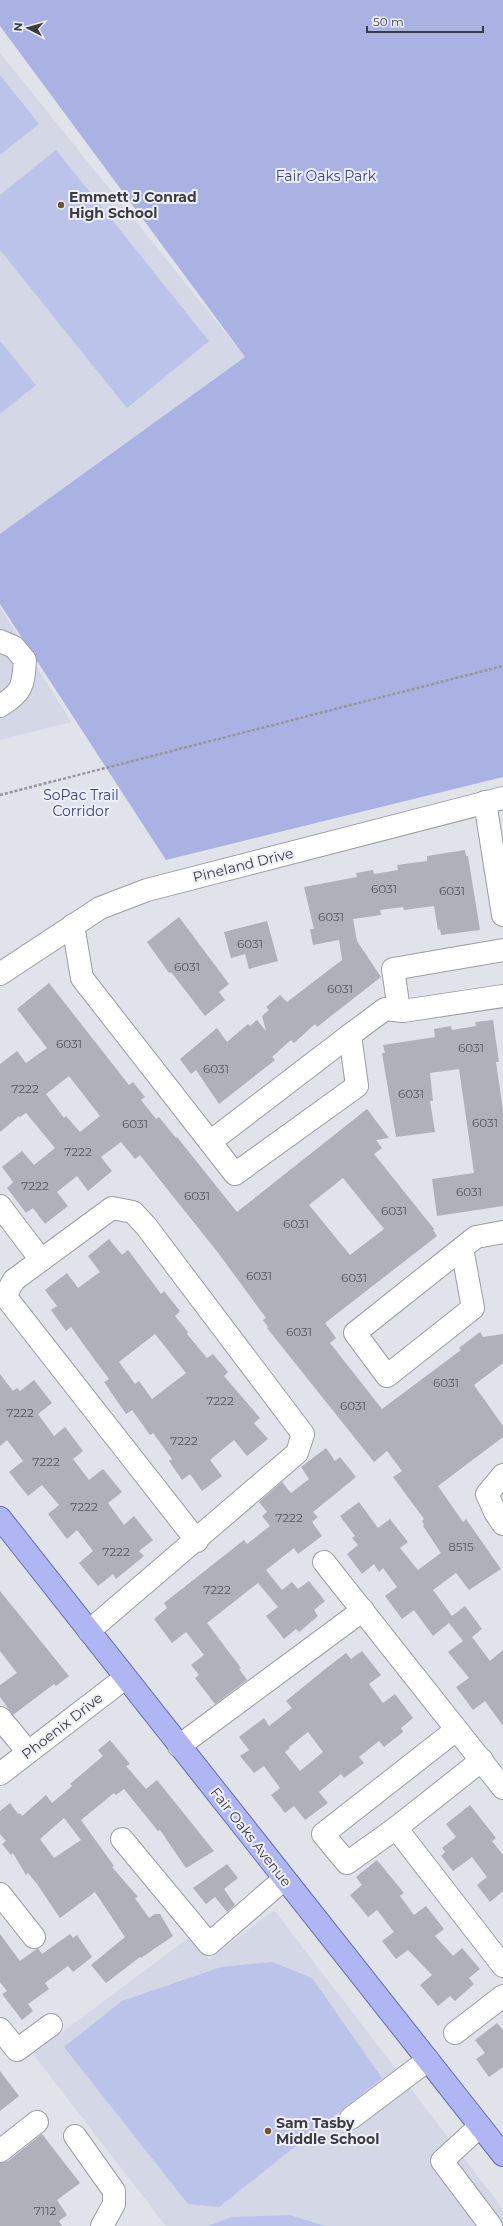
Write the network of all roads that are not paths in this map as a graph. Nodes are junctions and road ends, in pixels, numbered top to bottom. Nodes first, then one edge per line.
1 (0, 641) edge
2 (0, 706) edge
3 (494, 800) edge
4 (500, 882) edge
5 (503, 915) edge
6 (73, 925) junction
7 (503, 950) edge
8 (0, 974) edge
9 (503, 996) edge
10 (399, 1010) junction
11 (350, 1035) junction
12 (210, 1142) junction
13 (0, 1206) edge
14 (503, 1232) edge
15 (462, 1248) junction
16 (41, 1260) junction
17 (503, 1475) edge
18 (0, 1518) edge
19 (503, 1524) edge
20 (197, 1540) junction
21 (324, 1562) dead end
22 (363, 1610) junction
23 (89, 1631) junction
24 (124, 1678) junction
25 (0, 1718) edge
26 (456, 1730) junction
27 (179, 1746) junction
28 (28, 1752) junction
29 (482, 1760) junction
30 (0, 1774) edge
31 (503, 1788) edge
32 (396, 1828) junction
33 (122, 1839) dead end
34 (284, 1879) junction
35 (0, 1894) edge
36 (34, 1937) dead end
37 (503, 1966) edge
38 (503, 1996) edge
39 (51, 2025) dead end
40 (0, 2029) edge
41 (455, 2032) dead end
42 (428, 2060) junction
43 (351, 2118) dead end
44 (37, 2122) dead end
45 (480, 2126) junction
46 (74, 2136) dead end
47 (0, 2151) edge
48 (503, 2155) edge
49 (102, 2226) edge
50 (491, 2226) edge

1 - 2 street
3 - 4 street
3 - 6 street, Pineland Drive
4 - 5 street
6 - 8 street, Pineland Drive
6 - 12 street
7 - 10 street
9 - 10 street
10 - 11 street
11 - 12 street
11 - 12 street
13 - 16 street
14 - 15 street
15 - 15 street
16 - 20 street
16 - 20 street
17 - 19 street
18 - 23 main road, Fair Oaks Avenue
20 - 23 street
21 - 22 street
22 - 26 street
22 - 27 street
23 - 24 main road, Fair Oaks Avenue
24 - 27 main road, Fair Oaks Avenue
24 - 28 street, Phoenix Drive
25 - 28 street
26 - 29 street
26 - 32 street
27 - 34 main road, Fair Oaks Avenue
28 - 30 street, Phoenix Drive
29 - 31 street
29 - 32 street
32 - 37 street
33 - 34 street
34 - 42 main road, Fair Oaks Avenue
35 - 36 street
38 - 41 street
39 - 40 street
42 - 43 street
42 - 45 main road, Fair Oaks Avenue
44 - 47 street
45 - 48 main road, Fair Oaks Avenue
45 - 50 street
46 - 49 street

